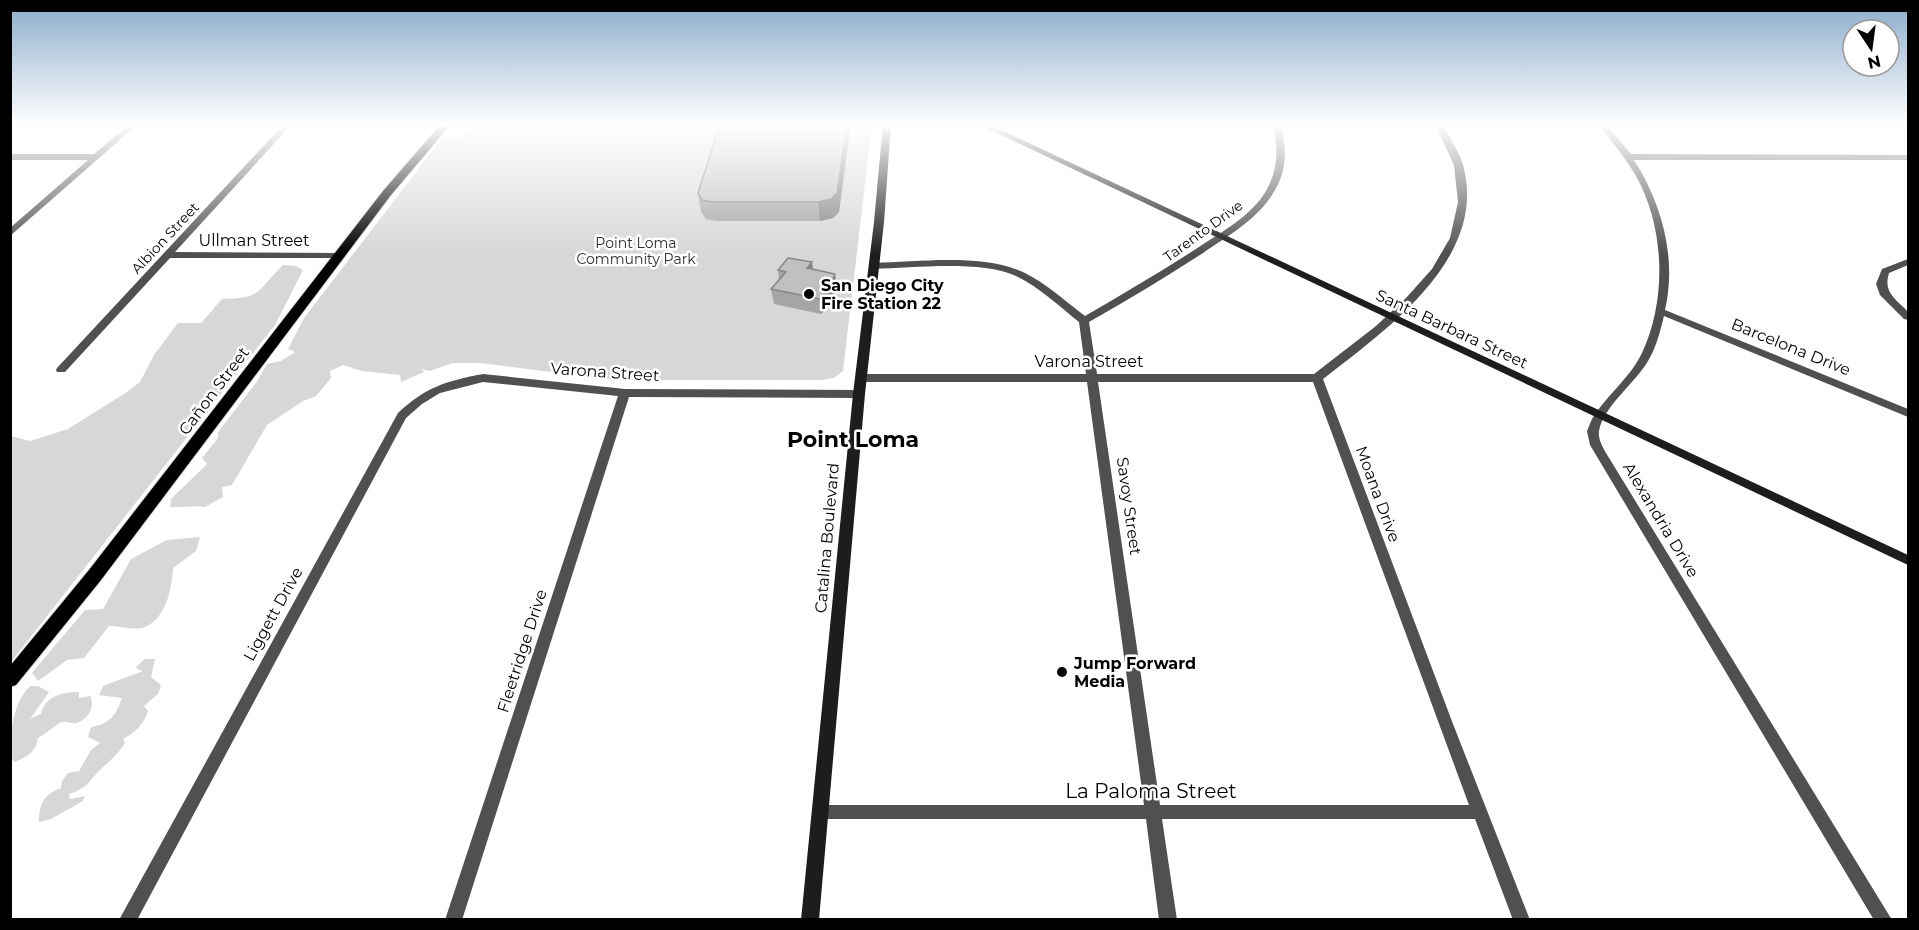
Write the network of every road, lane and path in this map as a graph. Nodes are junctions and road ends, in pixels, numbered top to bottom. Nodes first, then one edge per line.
1 (84, 167) edge
2 (248, 167) edge
3 (408, 167) edge
4 (883, 167) edge
5 (1074, 167) edge
6 (1279, 167) edge
7 (1458, 167) edge
8 (1635, 167) edge
9 (10, 233) edge
10 (1221, 237) junction
11 (168, 255) junction
12 (340, 256) junction
13 (1908, 262) edge
14 (874, 266) junction
15 (1662, 312) junction
16 (1392, 317) junction
17 (1908, 317) edge
18 (1084, 321) junction
19 (61, 370) dead end
20 (1093, 377) junction
21 (494, 378) joint
22 (861, 378) junction
23 (1317, 378) junction
24 (625, 393) junction
25 (859, 394) junction
26 (1908, 413) edge
27 (1601, 416) junction
28 (1908, 560) edge
29 (10, 680) edge
30 (820, 812) junction
31 (1153, 812) junction
32 (1481, 812) junction
33 (127, 920) edge
34 (453, 920) edge
35 (810, 920) edge
36 (1168, 920) edge
37 (1522, 920) edge
38 (1884, 920) edge

1 - 9 street
2 - 11 street, Albion Street
3 - 12 main road, Cañon Street
4 - 14 street, Catalina Boulevard
5 - 10 street, Santa Barbara Street
6 - 10 street, Tarento Drive
7 - 16 street
8 - 15 street, Alexandria Drive
10 - 16 street, Santa Barbara Street
10 - 18 street, Tarento Drive
11 - 12 street, Ullman Street
11 - 19 street, Albion Street
12 - 29 main road, Cañon Street
13 - 17 street
14 - 18 street
14 - 22 street, Catalina Boulevard
15 - 26 street, Barcelona Drive
15 - 27 street, Alexandria Drive
16 - 23 street
16 - 27 street, Santa Barbara Street
18 - 20 street, Savoy Street
20 - 22 street, Varona Street
20 - 23 street, Varona Street
20 - 31 street, Savoy Street
21 - 24 street, Varona Street
21 - 33 street, Liggett Drive
22 - 25 street, Catalina Boulevard
23 - 32 street, Moana Drive
24 - 25 street, Varona Street
24 - 34 street, Fleetridge Drive
25 - 30 street, Catalina Boulevard
27 - 28 street, Santa Barbara Street
27 - 38 street, Alexandria Drive
30 - 31 street, La Paloma Street
30 - 35 street, Catalina Boulevard
31 - 32 street, La Paloma Street
31 - 36 street, Savoy Street
32 - 37 street, Moana Drive

